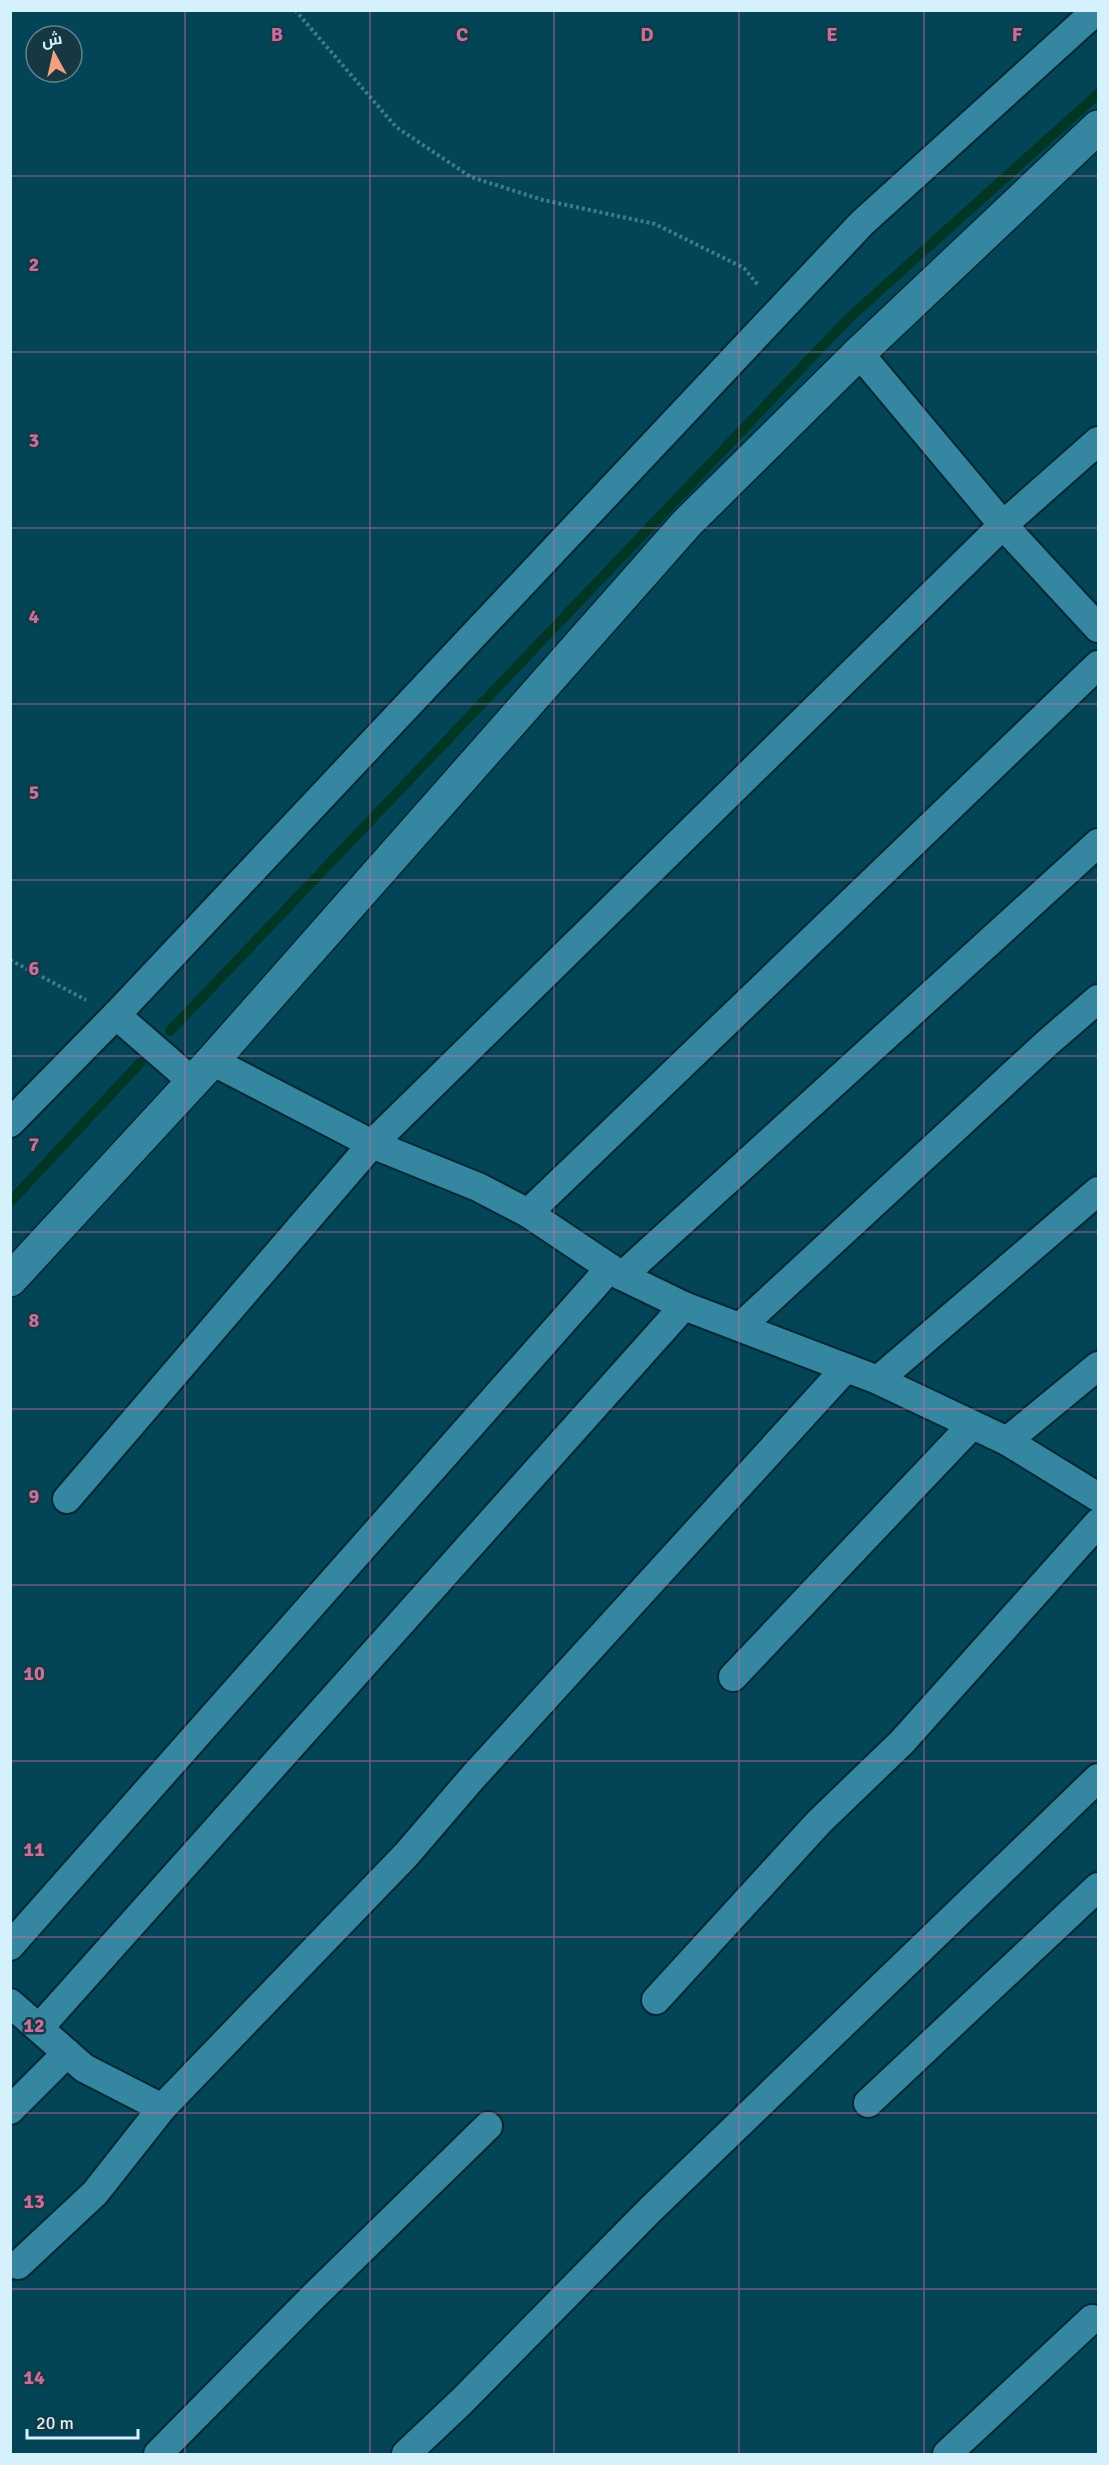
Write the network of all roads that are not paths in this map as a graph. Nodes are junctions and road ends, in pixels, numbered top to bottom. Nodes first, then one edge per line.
1 (1097, 10) edge
2 (1098, 128) edge
3 (859, 353) junction
4 (1098, 441) edge
5 (1003, 525) junction
6 (1098, 628) edge
7 (1098, 665) edge
8 (1098, 843) edge
9 (1098, 999) edge
10 (116, 1015) junction
11 (203, 1071) junction
12 (10, 1123) edge
13 (372, 1144) junction
14 (1098, 1191) edge
15 (528, 1214) junction
16 (616, 1272) junction
17 (10, 1280) edge
18 (684, 1306) junction
19 (740, 1328) junction
20 (1098, 1366) edge
21 (846, 1368) junction
22 (878, 1380) junction
23 (972, 1425) junction
24 (1007, 1441) junction
25 (1098, 1497) edge
26 (67, 1499) dead end
27 (1098, 1523) edge
28 (733, 1677) dead end
29 (1098, 1778) edge
30 (1098, 1887) edge
31 (10, 1946) edge
32 (656, 2000) dead end
33 (10, 2003) edge
34 (39, 2028) junction
35 (67, 2053) junction
36 (868, 2103) dead end
37 (162, 2108) junction
38 (10, 2110) edge
39 (488, 2126) dead end
40 (18, 2265) dead end
41 (1092, 2319) dead end
42 (158, 2454) edge
43 (406, 2454) edge
44 (947, 2454) edge

1 - 10 street
2 - 3 street
3 - 5 street
3 - 11 street
4 - 5 street
5 - 6 street
5 - 13 street
7 - 15 street
8 - 16 street
9 - 19 street
10 - 11 street
10 - 12 street
11 - 13 street
11 - 17 street
13 - 15 street
13 - 26 street
14 - 22 street
15 - 16 street
16 - 18 street
16 - 31 street
18 - 19 street
18 - 34 street
19 - 21 street
20 - 24 street
21 - 22 street
21 - 37 street
22 - 23 street
23 - 24 street
23 - 28 street
24 - 25 street
27 - 32 street
29 - 43 street
30 - 36 street
33 - 34 street
34 - 35 street
35 - 37 street
35 - 38 street
37 - 40 street
39 - 42 street
41 - 44 street

